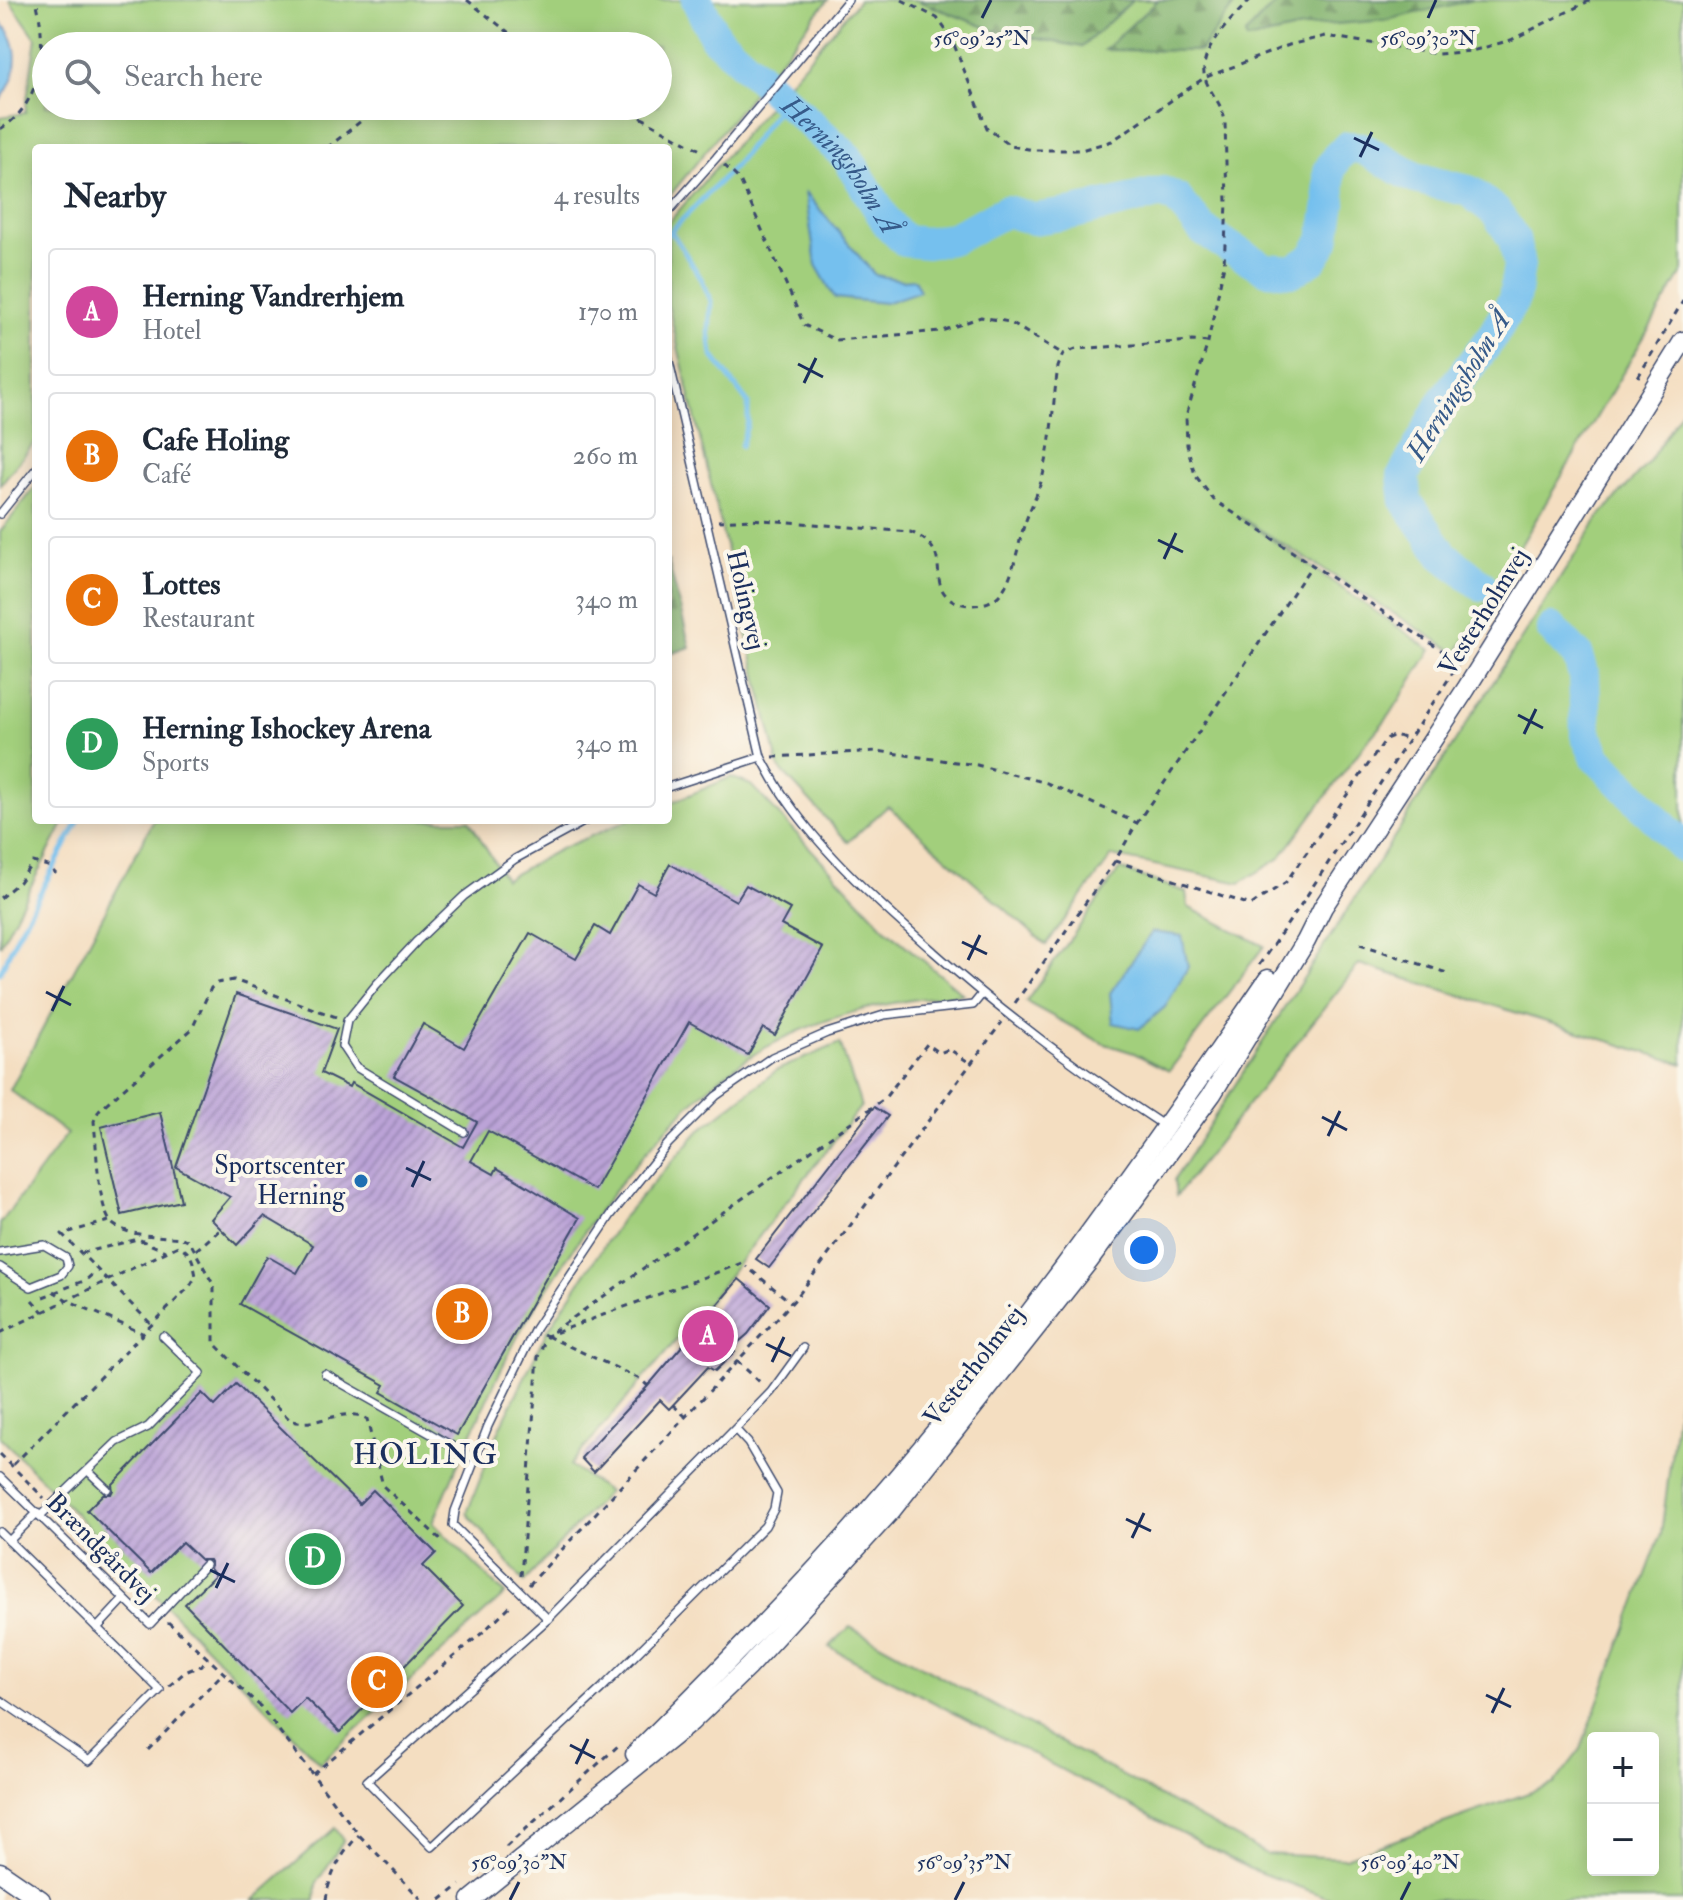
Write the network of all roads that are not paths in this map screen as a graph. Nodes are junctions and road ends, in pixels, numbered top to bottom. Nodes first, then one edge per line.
1 (848, 0) edge
2 (672, 208) edge
3 (1683, 341) edge
4 (672, 373) edge
5 (32, 474) edge
6 (0, 514) edge
7 (761, 757) junction
8 (672, 786) edge
9 (580, 824) edge
10 (982, 994) junction
11 (464, 1132) dead end
12 (1173, 1132) junction
13 (0, 1252) edge
14 (0, 1267) edge
15 (163, 1336) road end
16 (803, 1348) dead end
17 (325, 1374) dead end
18 (735, 1429) junction
19 (475, 1459) junction
20 (88, 1471) junction
21 (0, 1477) edge
22 (107, 1489) dead end
23 (39, 1514) junction
24 (0, 1532) edge
25 (9, 1541) junction
26 (205, 1565) dead end
27 (123, 1600) junction
28 (548, 1619) junction
29 (97, 1628) junction
30 (0, 1700) edge
31 (0, 1872) edge
32 (41, 1900) edge
33 (471, 1900) edge

1 - 2 lane
3 - 12 street, Vesterholmvej
4 - 7 lane, Holingvej
5 - 6 lane
7 - 8 lane
7 - 10 lane, Holingvej
9 - 11 lane
10 - 12 lane, Holingvej
10 - 19 lane
12 - 33 street, Vesterholmvej
13 - 14 lane
15 - 20 lane
16 - 18 lane
17 - 19 lane
18 - 28 lane
18 - 28 lane
19 - 28 lane
20 - 22 lane
20 - 23 lane
21 - 23 lane, Brændgårdvej
23 - 25 lane
23 - 27 lane, Brændgårdvej
24 - 25 lane
25 - 29 lane
26 - 27 lane, Brændgårdvej
27 - 29 lane
29 - 30 lane
31 - 32 street

